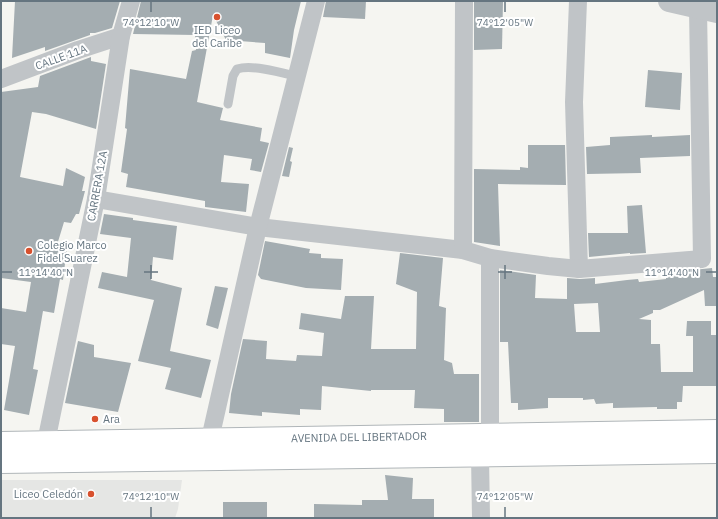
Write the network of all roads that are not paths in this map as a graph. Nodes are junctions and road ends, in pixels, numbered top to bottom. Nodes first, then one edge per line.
1 (130, 1) edge
2 (316, 1) edge
3 (464, 1) edge
4 (578, 1) edge
5 (670, 1) edge
6 (712, 8) edge
7 (121, 36) junction
8 (296, 76) junction
9 (1, 79) edge
10 (228, 104) dead end
11 (96, 200) junction
12 (258, 227) junction
13 (463, 250) junction
14 (490, 258) junction
15 (579, 269) junction
16 (717, 431) edge
17 (490, 434) junction
18 (210, 439) junction
19 (1, 442) edge
20 (46, 442) junction
21 (717, 452) edge
22 (480, 455) junction
23 (1, 462) edge
24 (481, 518) edge

1 - 7 street, CARRERA 12A
2 - 8 street
3 - 13 street
4 - 15 street
5 - 6 street
6 - 15 street
7 - 9 street, CALLE 11A
7 - 11 street, CARRERA 12A
8 - 10 lane
8 - 12 street
11 - 12 street
11 - 20 street, CARRERA 12A
12 - 13 street
12 - 18 street
13 - 14 street
14 - 15 street
14 - 17 street
16 - 17 main road, AVENIDA DEL LIBERTADOR
17 - 18 main road, AVENIDA DEL LIBERTADOR
18 - 20 main road, AVENIDA DEL LIBERTADOR
19 - 20 main road, AVENIDA DEL LIBERTADOR
21 - 22 main road, AVENIDA DEL LIBERTADOR
22 - 23 main road, AVENIDA DEL LIBERTADOR
22 - 24 street

